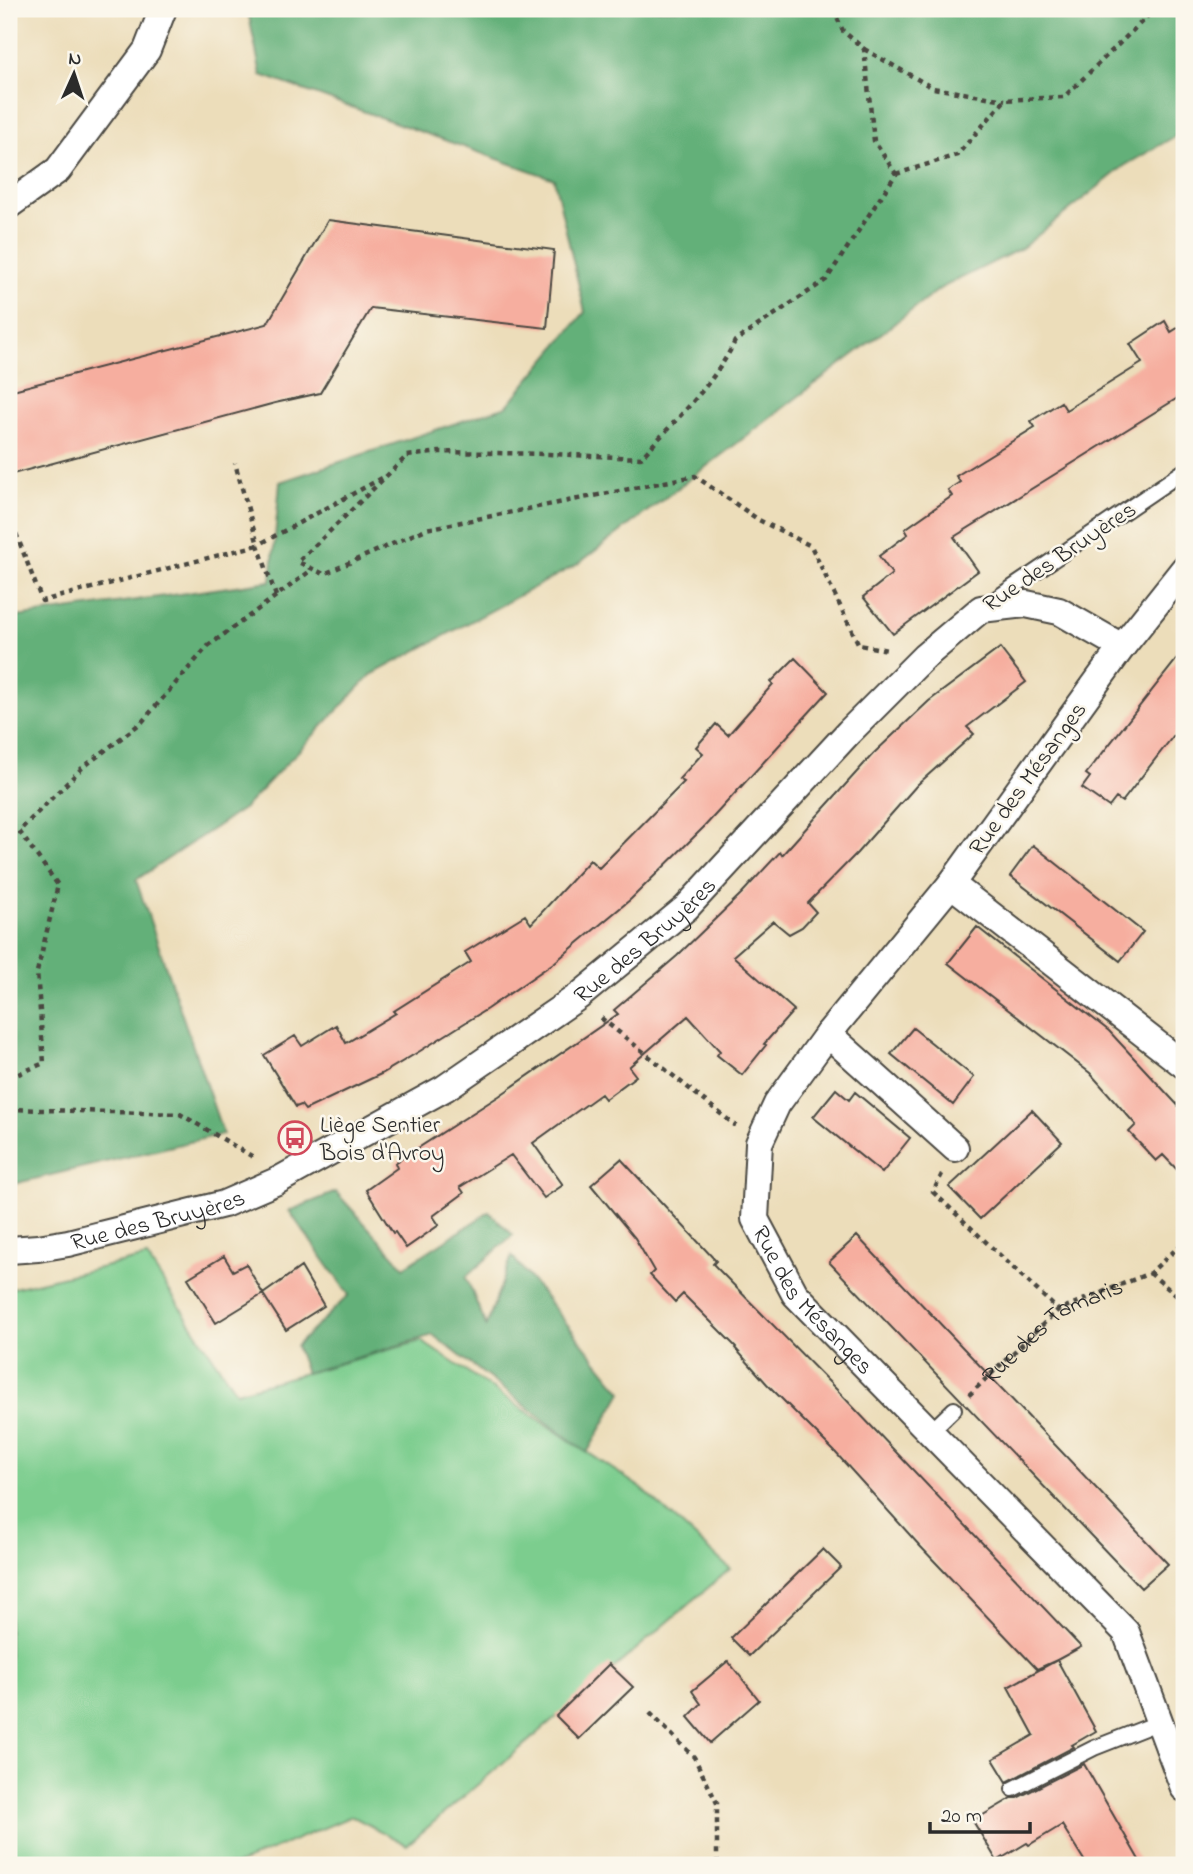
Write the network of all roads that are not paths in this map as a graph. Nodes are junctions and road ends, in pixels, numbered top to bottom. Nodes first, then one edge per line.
1 (163, 9) edge
2 (9, 205) edge
3 (1184, 471) edge
4 (1184, 569) edge
5 (981, 609) junction
6 (1122, 647) junction
7 (951, 884) junction
8 (828, 1034) junction
9 (1184, 1065) edge
10 (955, 1148) road end
11 (9, 1250) edge
12 (954, 1409) road end
13 (929, 1433) junction
14 (1160, 1722) junction
15 (1184, 1788) edge
16 (1013, 1789) dead end

1 - 2 street
3 - 5 lane, Rue des Bruyères
4 - 6 street
5 - 6 street
5 - 11 street, Rue des Bruyères
6 - 7 street, Rue des Mésanges
7 - 8 street, Rue des Mésanges
7 - 9 street
8 - 10 street
8 - 13 street, Rue des Mésanges
12 - 13 lane
13 - 14 street, Rue des Mésanges
14 - 15 street, Rue des Mésanges
14 - 16 lane

